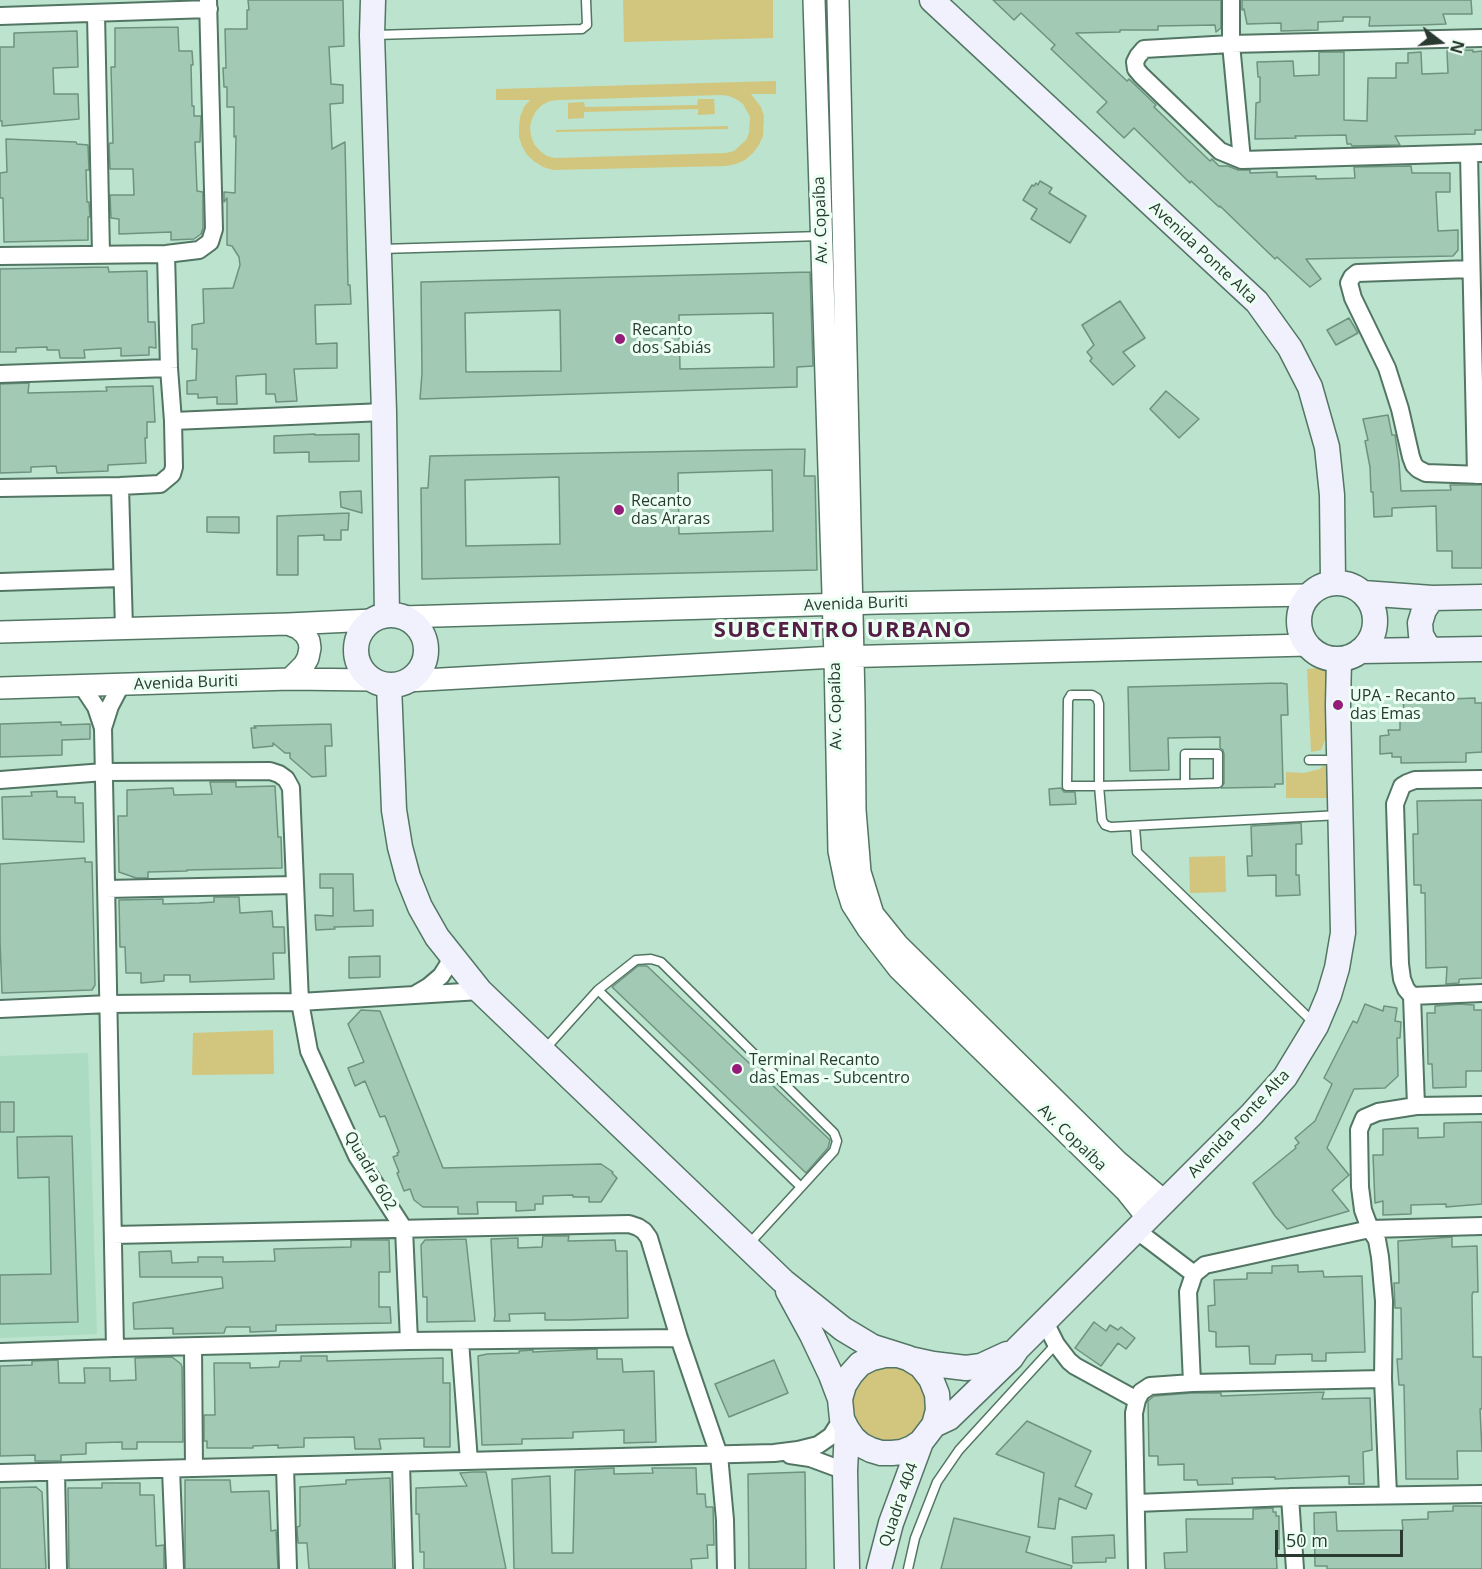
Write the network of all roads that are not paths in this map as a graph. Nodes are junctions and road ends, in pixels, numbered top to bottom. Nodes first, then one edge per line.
1 (373, 0) edge
2 (586, 0) edge
3 (814, 0) edge
4 (838, 0) edge
5 (932, 0) edge
6 (1231, 0) edge
7 (209, 5) edge
8 (96, 14) junction
9 (0, 16) edge
10 (372, 35) junction
11 (1482, 38) edge
12 (1231, 44) junction
13 (1476, 154) edge
14 (1242, 160) junction
15 (821, 236) junction
16 (379, 249) junction
17 (102, 254) junction
18 (166, 254) junction
19 (0, 256) edge
20 (1471, 269) junction
21 (170, 368) junction
22 (0, 374) edge
23 (384, 412) junction
24 (173, 421) junction
25 (1479, 475) edge
26 (120, 486) junction
27 (0, 488) edge
28 (121, 578) junction
29 (0, 582) edge
30 (1334, 582) junction
31 (1363, 593) junction
32 (1308, 595) junction
33 (1482, 597) edge
34 (1432, 598) junction
35 (842, 604) junction
36 (387, 617) junction
37 (288, 624) junction
38 (124, 629) junction
39 (0, 633) edge
40 (1307, 645) junction
41 (1482, 649) edge
42 (1432, 650) junction
43 (1349, 655) junction
44 (844, 657) junction
45 (290, 679) junction
46 (389, 682) junction
47 (121, 685) junction
48 (82, 686) junction
49 (0, 688) edge
50 (103, 728) junction
51 (1309, 760) dead end
52 (1339, 760) junction
53 (104, 772) junction
54 (1482, 779) edge
55 (0, 780) edge
56 (1185, 784) junction
57 (1099, 786) junction
58 (1340, 815) junction
59 (1135, 826) junction
60 (294, 885) junction
61 (106, 889) junction
62 (451, 953) junction
63 (598, 990) junction
64 (480, 992) junction
65 (1482, 993) edge
66 (415, 994) junction
67 (1412, 996) junction
68 (300, 1002) junction
69 (109, 1005) junction
70 (0, 1009) edge
71 (1316, 1026) junction
72 (543, 1051) junction
73 (1482, 1105) edge
74 (1416, 1107) junction
75 (801, 1187) junction
76 (1165, 1202) junction
77 (1141, 1226) junction
78 (1482, 1226) edge
79 (404, 1229) junction
80 (1370, 1229) junction
81 (113, 1235) junction
82 (747, 1247) junction
83 (1194, 1274) junction
84 (783, 1281) junction
85 (1045, 1322) junction
86 (679, 1338) junction
87 (409, 1341) junction
88 (460, 1341) junction
89 (1056, 1344) junction
90 (193, 1347) junction
91 (115, 1348) junction
92 (1017, 1350) junction
93 (0, 1352) edge
94 (902, 1357) junction
95 (1383, 1379) junction
96 (1192, 1383) junction
97 (995, 1391) junction
98 (1137, 1400) junction
99 (843, 1416) junction
100 (927, 1433) junction
101 (774, 1453) junction
102 (719, 1455) junction
103 (469, 1461) junction
104 (401, 1463) junction
105 (285, 1466) junction
106 (194, 1468) junction
107 (171, 1469) junction
108 (845, 1471) junction
109 (56, 1472) junction
110 (0, 1473) edge
111 (1388, 1494) junction
112 (1482, 1494) edge
113 (1290, 1497) junction
114 (1136, 1503) junction
115 (58, 1569) edge
116 (175, 1569) edge
117 (288, 1569) edge
118 (404, 1569) edge
119 (726, 1569) edge
120 (847, 1569) edge
121 (879, 1569) edge
122 (908, 1569) edge
123 (1137, 1569) edge
124 (1294, 1569) edge

1 - 10 main road
2 - 10 lane
3 - 15 street, Av. Copaíba
4 - 35 street, Av. Copaíba
5 - 30 main road, Avenida Ponte Alta
6 - 12 street
7 - 8 street
7 - 18 street
8 - 9 street
8 - 17 street
10 - 16 main road
11 - 12 street
12 - 14 street
12 - 14 street
13 - 14 street
13 - 20 street
15 - 16 lane
15 - 35 street, Av. Copaíba
16 - 23 main road
17 - 18 street
17 - 19 street
18 - 21 street
20 - 25 street
20 - 25 street
21 - 22 street
21 - 24 street
23 - 24 street
23 - 36 main road
24 - 26 street
26 - 27 street
26 - 28 street
28 - 29 street
28 - 38 street
30 - 31 main road
30 - 32 main road, Avenida Buriti
31 - 34 main road
31 - 43 main road
32 - 35 street, Avenida Buriti
32 - 40 main road
33 - 34 main road
34 - 42 main road
35 - 36 street, Avenida Buriti
35 - 44 street, Av. Copaíba
36 - 37 street, Avenida Buriti
36 - 46 main road
36 - 46 main road
37 - 38 street, Avenida Buriti
37 - 45 street
38 - 39 street, Avenida Buriti
40 - 43 main road, Avenida Buriti
40 - 44 street, Avenida Buriti
41 - 42 main road, Avenida Buriti
42 - 43 main road, Avenida Buriti
43 - 52 main road, Avenida Ponte Alta
44 - 46 street, Avenida Buriti
44 - 76 street, Av. Copaíba
44 - 77 street, Av. Copaíba
45 - 46 street, Avenida Buriti
45 - 47 street, Avenida Buriti
46 - 62 main road
47 - 48 street, Avenida Buriti
47 - 50 street
48 - 49 street, Avenida Buriti
48 - 50 street
50 - 53 street
51 - 52 lane
52 - 58 main road, Avenida Ponte Alta
53 - 55 street, Quadra 602
53 - 60 street, Quadra 602
53 - 61 street
54 - 67 street
56 - 56 lane
56 - 57 lane
57 - 57 lane
57 - 59 lane
58 - 59 lane
58 - 71 main road, Avenida Ponte Alta
59 - 71 lane
60 - 61 street
60 - 68 street, Quadra 602
61 - 69 street
62 - 64 main road
62 - 66 street
63 - 72 lane
63 - 75 lane
63 - 75 lane
64 - 66 street
64 - 72 main road
65 - 67 street
66 - 68 street
67 - 74 street
68 - 69 street
68 - 79 street, Quadra 602
69 - 70 street
69 - 81 street
71 - 76 main road, Avenida Ponte Alta
72 - 82 main road
73 - 74 street
74 - 80 street
75 - 82 lane
76 - 77 main road, Avenida Ponte Alta
77 - 83 street
77 - 85 main road, Avenida Ponte Alta
78 - 80 street
79 - 81 street
79 - 86 street, Quadra 602
79 - 87 street
80 - 83 street
80 - 95 street
81 - 91 street
82 - 84 main road
83 - 96 street
84 - 94 main road
84 - 99 main road
85 - 89 street
85 - 92 main road, Avenida Ponte Alta
86 - 88 street
86 - 102 street, Quadra 602
87 - 88 street
87 - 90 street
88 - 103 street
89 - 97 lane
89 - 98 street
90 - 91 street
90 - 106 street
91 - 93 street
92 - 94 main road, Avenida Ponte Alta
92 - 97 main road, Avenida Ponte Alta
94 - 99 main road
94 - 100 main road
95 - 96 street
95 - 111 street
96 - 98 street
97 - 100 main road, Avenida Ponte Alta
97 - 122 lane
98 - 114 street
99 - 100 main road
99 - 101 street
99 - 108 main road
100 - 121 main road, Quadra 404
101 - 102 street
101 - 108 street
102 - 103 street
102 - 119 street, Quadra 602
103 - 104 street
104 - 105 street
104 - 118 street
105 - 106 street
105 - 117 street
106 - 107 street
107 - 109 street
107 - 116 street
108 - 120 main road
109 - 110 street
109 - 115 street
111 - 112 street
111 - 113 street
113 - 114 street
113 - 124 street
114 - 123 street

